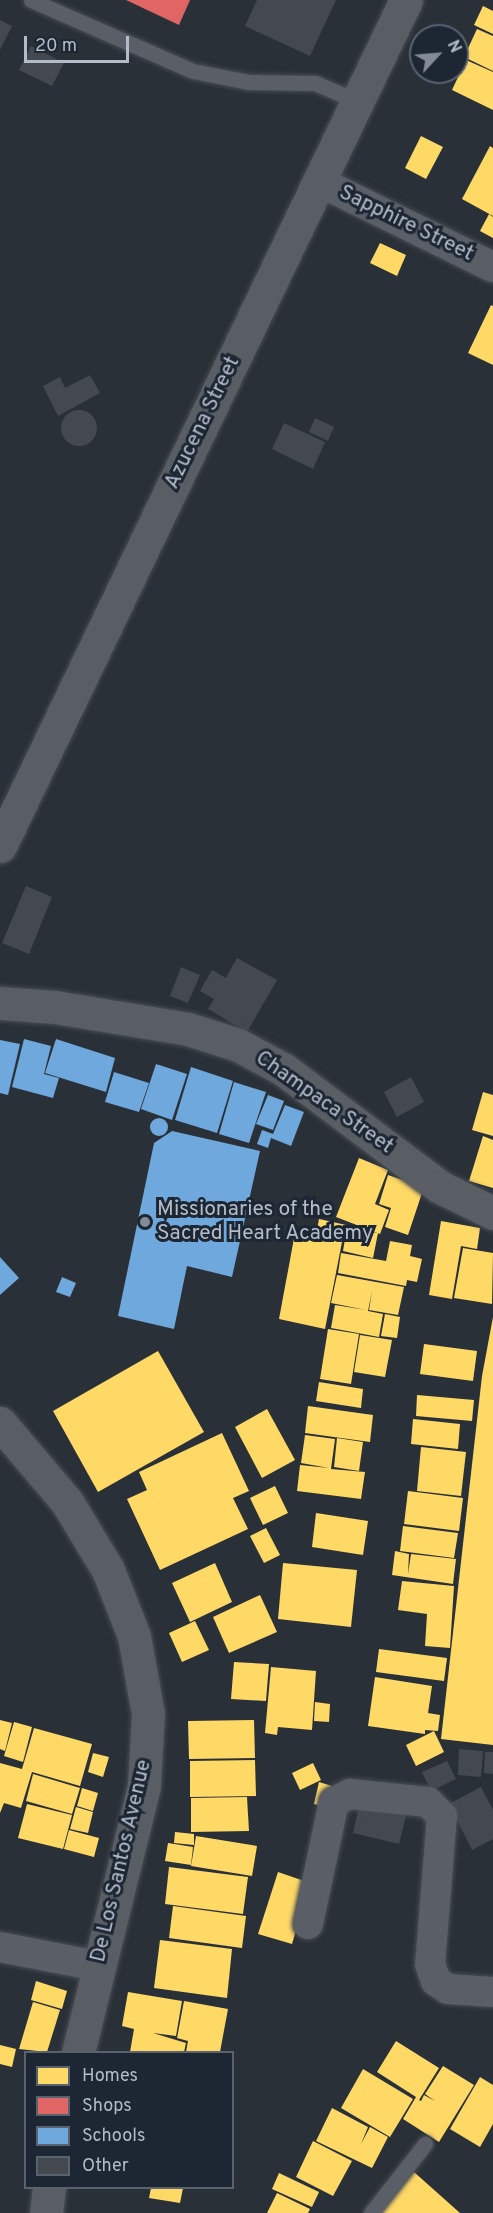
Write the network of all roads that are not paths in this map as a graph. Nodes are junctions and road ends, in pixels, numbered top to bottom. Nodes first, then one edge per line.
1 (32, 0) edge
2 (406, 0) edge
3 (357, 101) junction
4 (318, 181) junction
5 (493, 267) edge
6 (0, 846) edge
7 (0, 1003) edge
8 (493, 1213) edge
9 (0, 1423) edge
10 (308, 1924) dead end
11 (0, 1947) edge
12 (98, 1966) junction
13 (493, 1992) edge
14 (78, 2051) edge
15 (424, 2144) dead end
16 (49, 2189) edge
17 (46, 2213) edge
18 (371, 2213) edge

1 - 3 lane
2 - 3 street, Azucena Street
3 - 4 street, Azucena Street
4 - 5 street, Sapphire Street
4 - 6 street, Azucena Street
7 - 8 street, Champaca Street
9 - 12 street, De Los Santos Avenue
10 - 13 street
11 - 12 street
12 - 14 street, De Los Santos Avenue
15 - 18 lane
16 - 17 street

